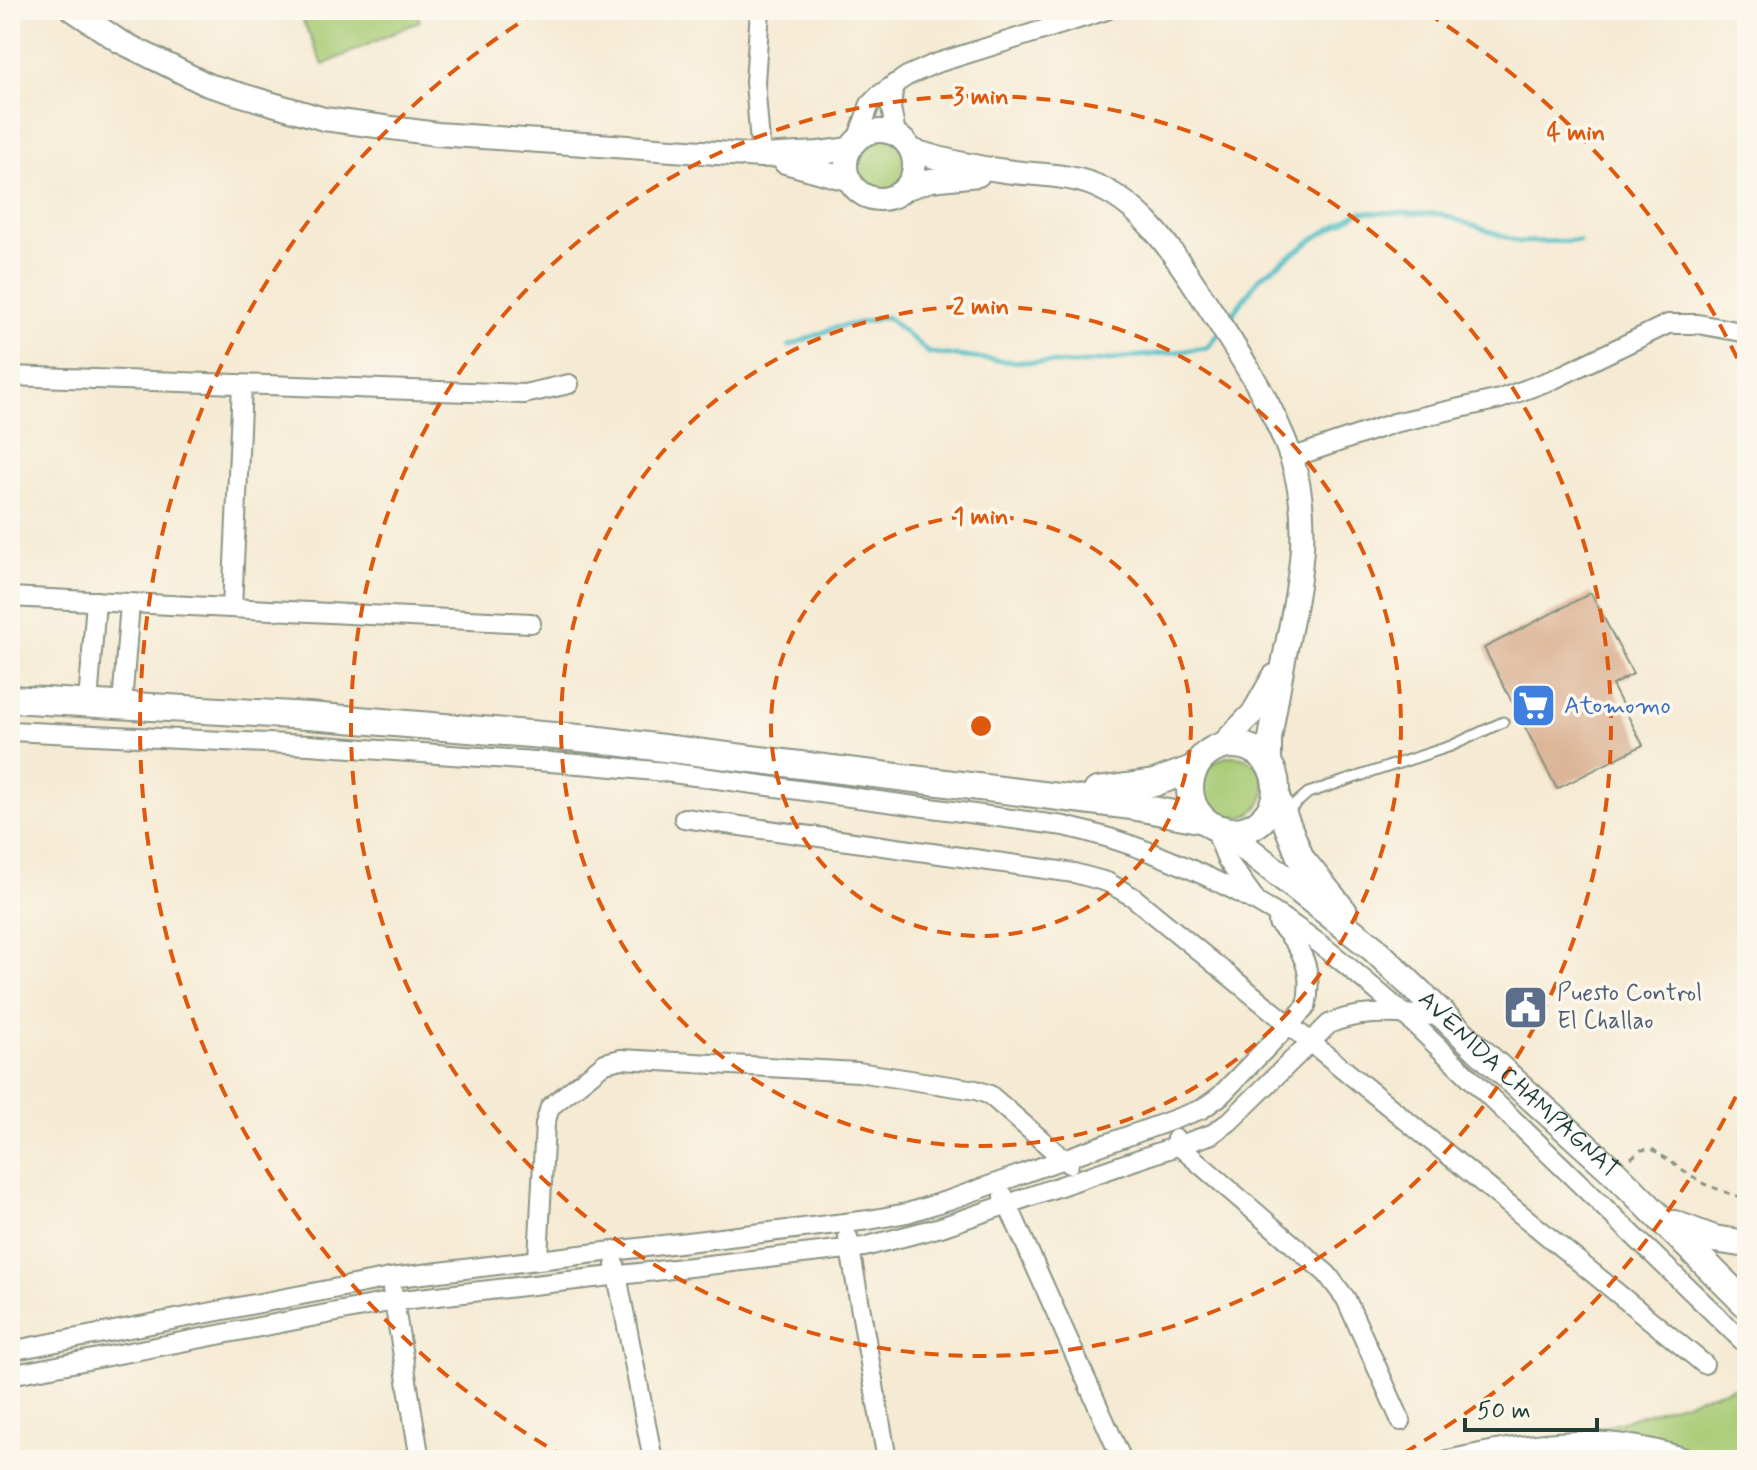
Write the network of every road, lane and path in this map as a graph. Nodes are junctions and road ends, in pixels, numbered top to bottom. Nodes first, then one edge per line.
1 (73, 10) edge
2 (760, 10) edge
3 (1107, 10) edge
4 (894, 84) junction
5 (903, 142) junction
6 (853, 145) junction
7 (761, 156) junction
8 (1007, 172) junction
9 (850, 180) junction
10 (904, 189) junction
11 (1747, 333) edge
12 (10, 376) edge
13 (569, 384) dead end
14 (242, 385) junction
15 (1291, 458) junction
16 (10, 597) edge
17 (96, 601) junction
18 (130, 603) junction
19 (232, 608) junction
20 (531, 623) dead end
21 (1286, 649) junction
22 (10, 699) edge
23 (88, 703) junction
24 (122, 705) junction
25 (309, 716) junction
26 (1503, 722) dead end
27 (431, 726) junction
28 (10, 731) edge
29 (309, 745) junction
30 (1220, 747) junction
31 (592, 752) junction
32 (431, 753) junction
33 (664, 760) junction
34 (1270, 765) junction
35 (1195, 768) junction
36 (1041, 795) junction
37 (1279, 806) junction
38 (684, 818) dead end
39 (1213, 825) junction
40 (1258, 903) junction
41 (1374, 949) junction
42 (1405, 1015) junction
43 (1442, 1016) junction
44 (1288, 1025) junction
45 (1310, 1043) junction
46 (1167, 1122) junction
47 (1179, 1146) junction
48 (1065, 1158) junction
49 (1615, 1173) junction
50 (1079, 1180) junction
51 (997, 1183) junction
52 (1747, 1200) edge
53 (1008, 1204) junction
54 (1663, 1220) junction
55 (846, 1223) junction
56 (1747, 1244) edge
57 (851, 1249) junction
58 (613, 1251) junction
59 (538, 1259) junction
60 (617, 1274) junction
61 (390, 1278) junction
62 (394, 1301) junction
63 (1747, 1305) edge
64 (1747, 1345) edge
65 (10, 1351) edge
66 (1704, 1364) dead end
67 (10, 1375) edge
68 (1401, 1421) dead end
69 (420, 1460) edge
70 (653, 1460) edge
71 (887, 1460) edge
72 (1122, 1460) edge
73 (1447, 1460) edge
74 (1691, 1460) edge

1 - 7 street
2 - 7 street
3 - 4 street
4 - 5 street
4 - 6 street
5 - 6 street
5 - 8 street
5 - 10 street
6 - 7 street
6 - 9 street
7 - 9 street
8 - 10 street
8 - 15 street
9 - 10 street
11 - 15 street
12 - 14 street
13 - 14 street
14 - 19 street
15 - 21 street
16 - 17 street
17 - 18 street
17 - 23 street
18 - 19 street
18 - 24 street
19 - 20 street
21 - 30 street
21 - 34 street
22 - 23 main road
23 - 24 main road
24 - 25 main road
25 - 27 main road
25 - 29 street
26 - 37 lane
27 - 31 main road
27 - 32 street
28 - 29 street
29 - 32 street
30 - 34 main road
30 - 35 main road
31 - 32 street
31 - 33 main road
33 - 36 main road
33 - 40 street
34 - 37 main road
35 - 36 main road
35 - 39 main road
36 - 39 main road
37 - 39 main road
37 - 41 main road, AVENIDA CHAMPAGNAT
38 - 44 street
39 - 40 street
39 - 41 main road, AVENIDA CHAMPAGNAT
40 - 42 street
40 - 44 street
41 - 43 main road, AVENIDA CHAMPAGNAT
42 - 43 street
42 - 45 street
42 - 64 street
43 - 49 main road, AVENIDA CHAMPAGNAT
44 - 45 street
44 - 46 street
45 - 47 street
45 - 66 street
46 - 47 street
46 - 48 street
47 - 50 street
47 - 68 street
48 - 50 street
48 - 51 street
48 - 59 street
49 - 52 path
49 - 54 main road, AVENIDA CHAMPAGNAT
50 - 53 street
51 - 53 street
51 - 55 street
53 - 57 street
53 - 72 street
54 - 56 main road, AVENIDA CHAMPAGNAT
54 - 63 main road, AVENIDA CHAMPAGNAT
55 - 57 street
55 - 58 street
57 - 60 street
57 - 71 street
58 - 59 street
58 - 60 street
59 - 61 street
60 - 62 street
60 - 70 street
61 - 62 street
61 - 65 street
62 - 67 street
62 - 69 street
73 - 74 street

